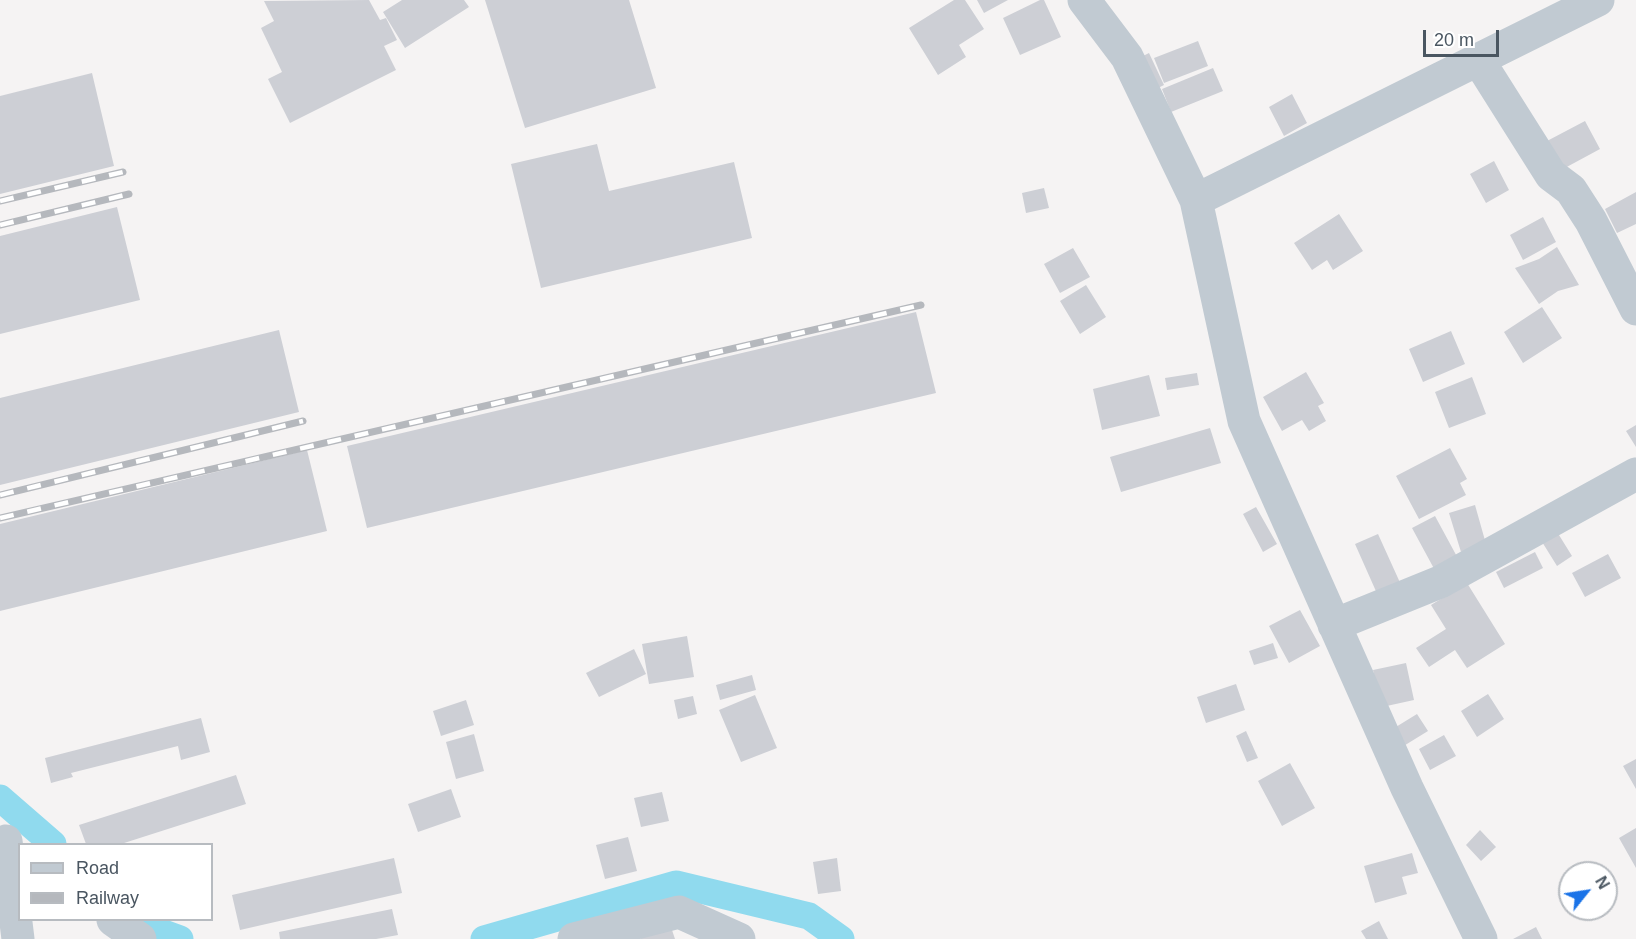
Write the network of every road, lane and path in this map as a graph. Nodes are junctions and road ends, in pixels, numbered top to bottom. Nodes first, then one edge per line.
1 (1084, 0) edge
2 (1598, 0) edge
3 (1479, 61) junction
4 (1196, 200) junction
5 (1636, 309) edge
6 (1636, 474) edge
7 (1334, 625) junction
8 (8, 842) edge
9 (113, 921) edge
10 (685, 926) edge
11 (18, 939) edge
12 (140, 939) edge
13 (574, 939) edge
14 (740, 939) edge
15 (1481, 939) edge

1 - 4 street
2 - 3 street
3 - 4 street
3 - 5 street
4 - 7 street
6 - 7 street
7 - 15 street
8 - 11 street
9 - 12 street
10 - 13 street
10 - 14 street

